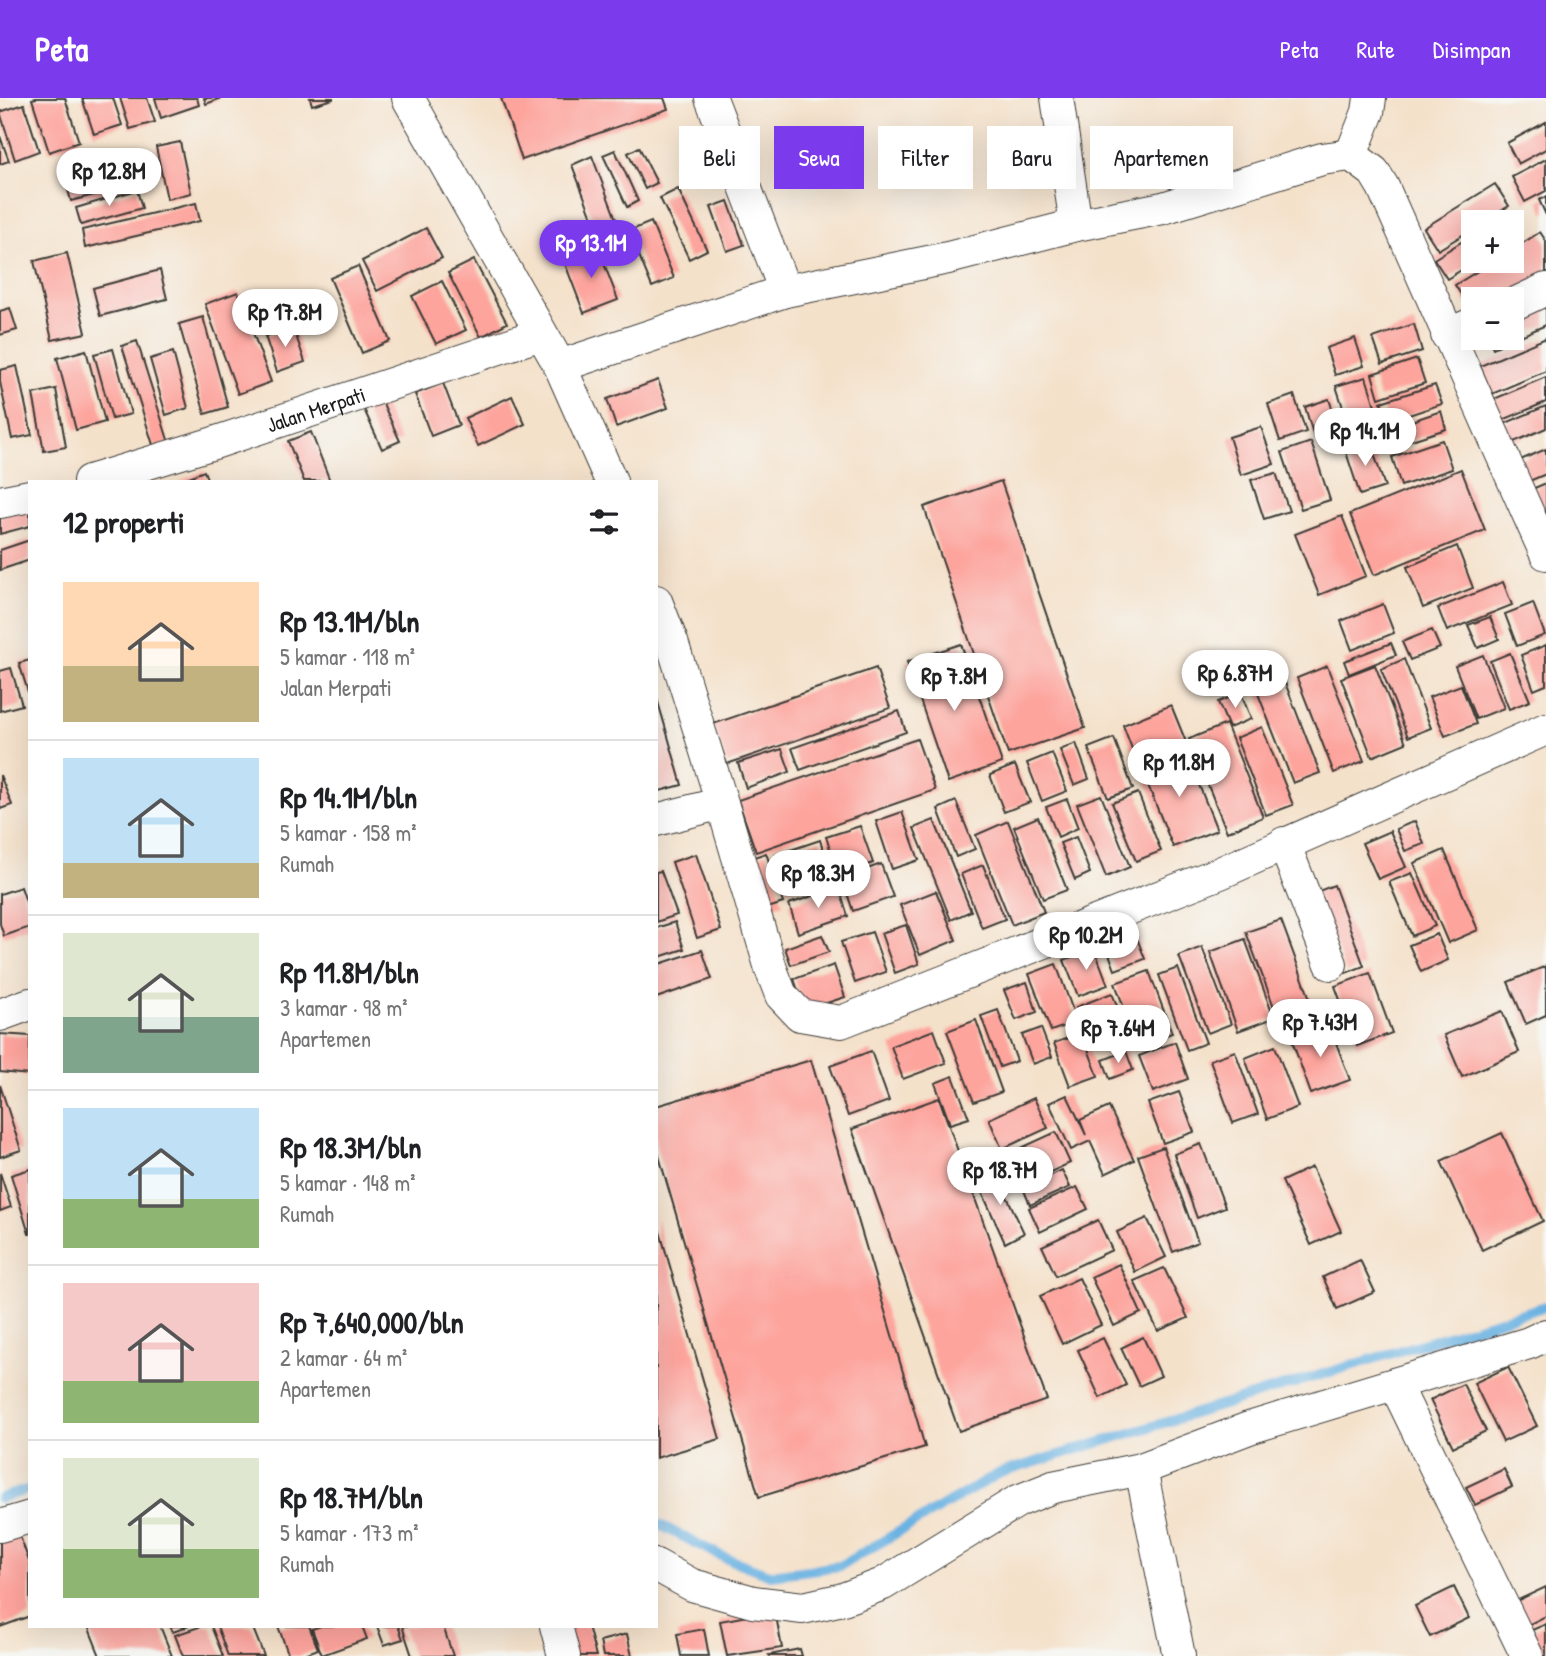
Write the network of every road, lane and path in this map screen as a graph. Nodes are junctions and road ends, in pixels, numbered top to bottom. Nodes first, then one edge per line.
1 (408, 98) edge
2 (711, 98) edge
3 (1057, 98) edge
4 (1370, 98) edge
5 (1351, 155) junction
6 (1076, 225) junction
7 (1546, 289) edge
8 (785, 290) junction
9 (1524, 299) edge
10 (1460, 329) edge
11 (541, 334) junction
12 (560, 366) junction
13 (92, 480) edge
14 (611, 480) edge
15 (28, 496) edge
16 (0, 502) edge
17 (1546, 554) edge
18 (658, 606) edge
19 (1546, 729) edge
20 (722, 803) junction
21 (658, 819) edge
22 (1284, 843) junction
23 (1331, 964) dead end
24 (28, 1005) edge
25 (0, 1015) edge
26 (1546, 1335) edge
27 (1395, 1384) junction
28 (1141, 1469) junction
29 (28, 1518) edge
30 (0, 1526) edge
31 (658, 1566) edge
32 (556, 1628) edge
33 (564, 1656) edge
34 (1179, 1656) edge
35 (1527, 1656) edge

1 - 11 street
2 - 8 street
3 - 6 street
4 - 5 street
5 - 6 street
5 - 10 street
6 - 8 street
7 - 9 street
8 - 12 street
10 - 17 street
11 - 12 street
11 - 13 street, Jalan Merpati
12 - 14 street
15 - 16 street
18 - 20 street
19 - 22 street
20 - 21 street
20 - 22 street
22 - 23 street
24 - 25 street
26 - 27 street
27 - 28 street
27 - 35 street
28 - 31 street
28 - 34 street
29 - 30 street
32 - 33 street

